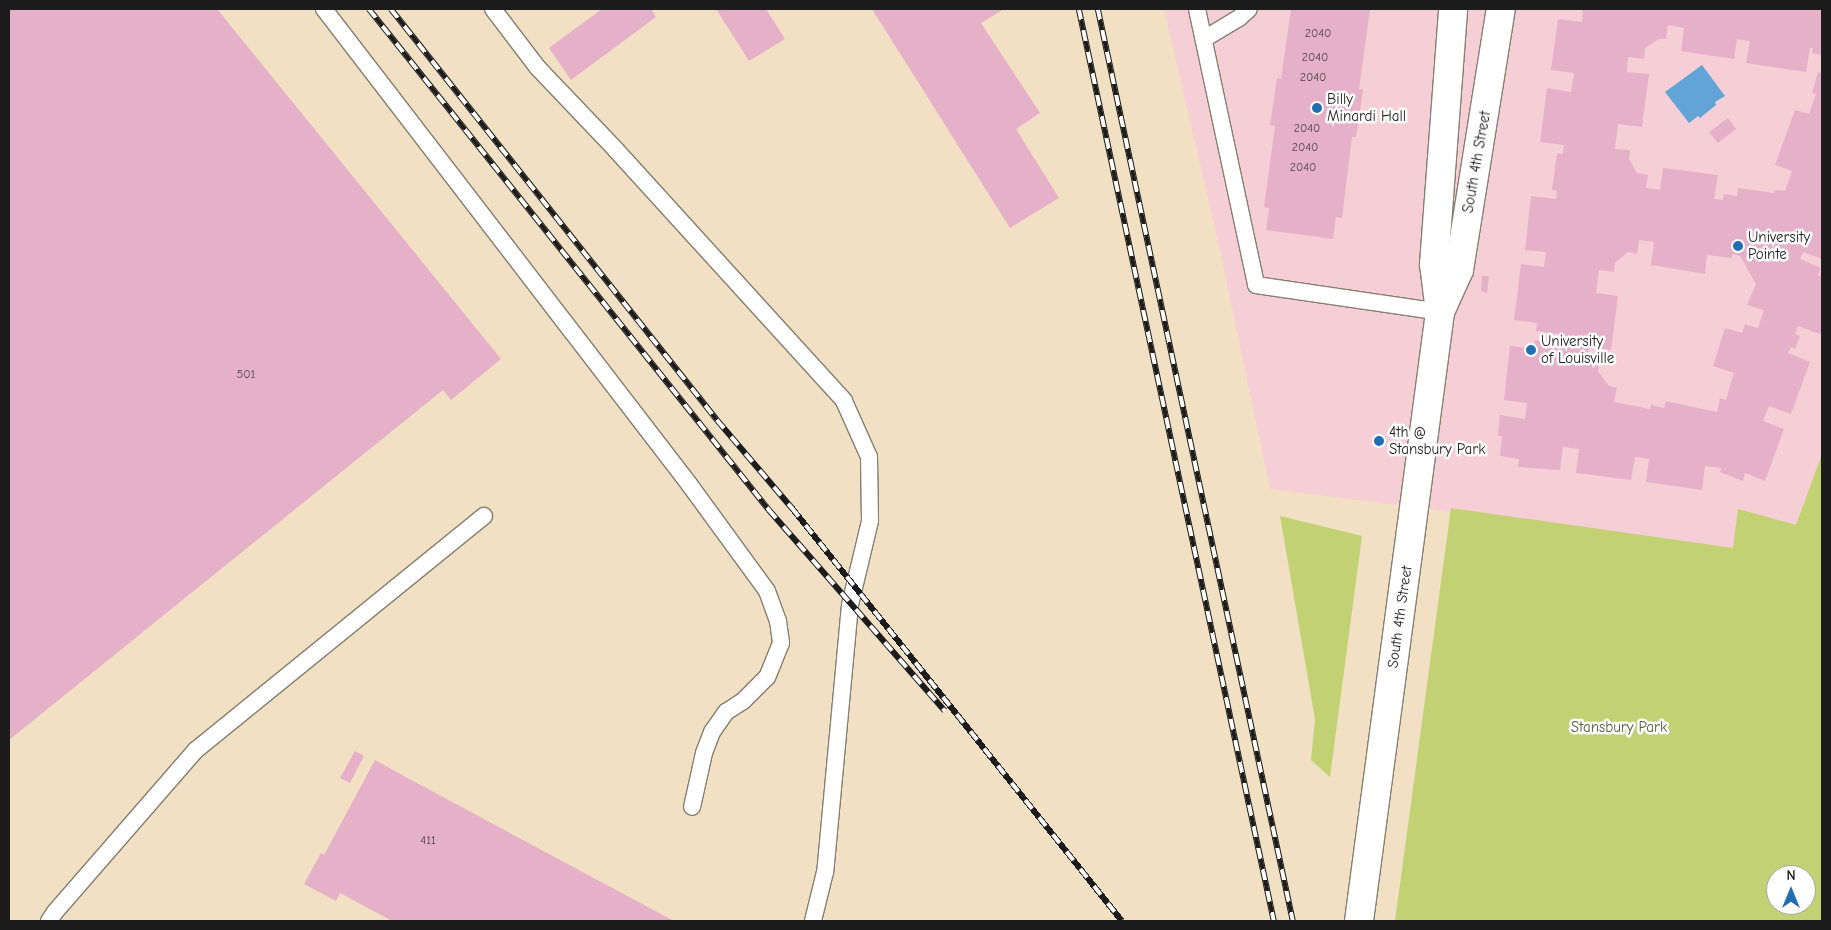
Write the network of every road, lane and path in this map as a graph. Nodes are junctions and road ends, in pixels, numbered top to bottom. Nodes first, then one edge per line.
1 (324, 9) edge
2 (493, 9) edge
3 (1197, 9) edge
4 (1249, 9) edge
5 (1453, 9) edge
6 (1502, 9) edge
7 (1204, 39) junction
8 (1440, 312) junction
9 (484, 516) dead end
10 (692, 807) dead end
11 (49, 921) edge
12 (813, 921) edge
13 (1359, 921) edge

1 - 10 lane
2 - 12 lane
3 - 7 lane
4 - 7 lane
5 - 8 main road, South 4th Street
6 - 8 main road, South 4th Street
7 - 8 lane
8 - 13 main road, South 4th Street
9 - 11 lane

